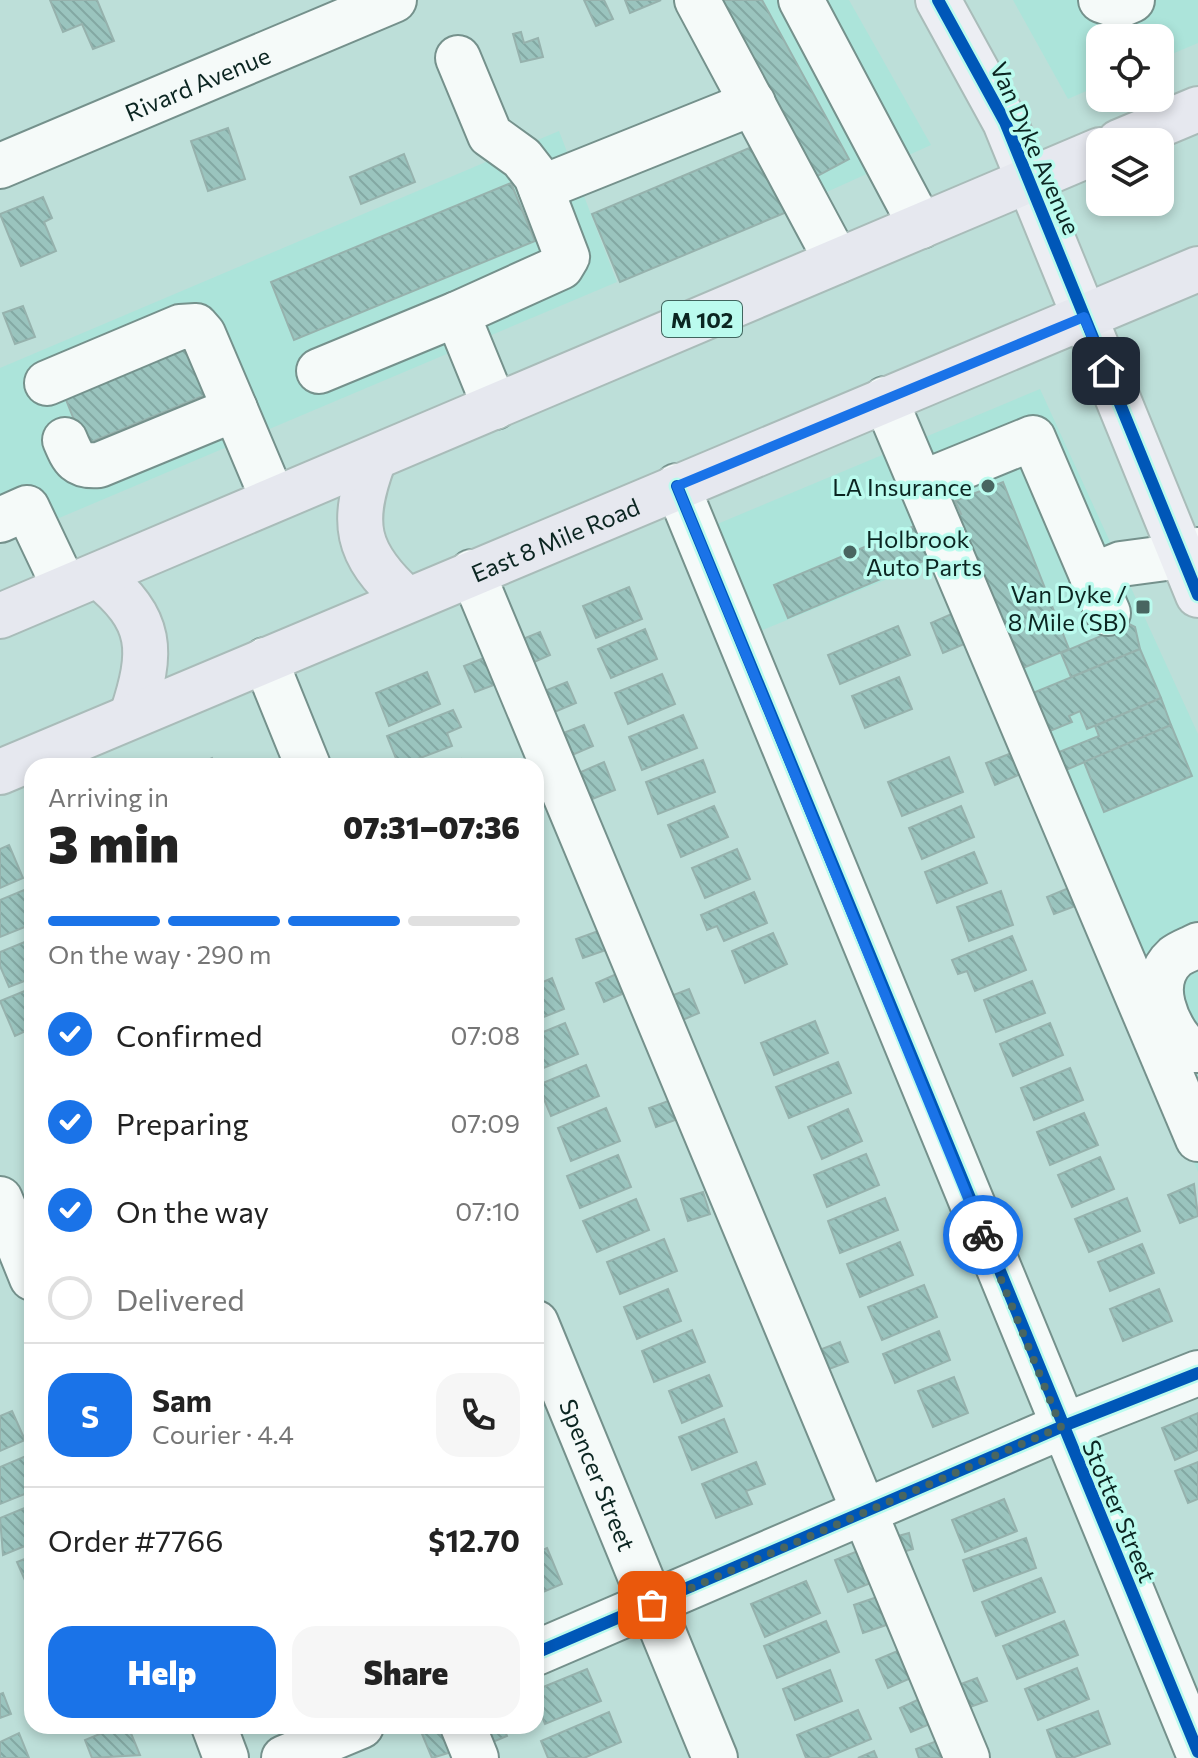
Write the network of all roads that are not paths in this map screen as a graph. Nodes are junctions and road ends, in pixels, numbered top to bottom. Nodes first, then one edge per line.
1 (394, 0) edge
2 (697, 0) edge
3 (801, 0) edge
4 (938, 0) edge
5 (1101, 0) edge
6 (1132, 0) edge
7 (458, 58) dead end
8 (741, 108) junction
9 (1198, 109) edge
10 (1153, 128) edge
11 (1086, 156) edge
12 (0, 166) edge
13 (1030, 180) junction
14 (541, 188) junction
15 (921, 226) junction
16 (837, 261) junction
17 (1198, 269) edge
18 (457, 314) junction
19 (1084, 317) junction
20 (319, 371) dead end
21 (47, 383) dead end
22 (885, 399) junction
23 (495, 407) junction
24 (235, 409) junction
25 (65, 440) dead end
26 (374, 459) junction
27 (920, 484) junction
28 (677, 486) junction
29 (273, 499) junction
30 (0, 520) edge
31 (1192, 567) edge
32 (472, 572) junction
33 (82, 582) junction
34 (406, 599) junction
35 (0, 616) edge
36 (265, 660) junction
37 (132, 715) junction
38 (57, 758) edge
39 (305, 758) edge
40 (24, 766) edge
41 (0, 772) edge
42 (1198, 945) edge
43 (1160, 1023) junction
44 (1198, 1050) edge
45 (1198, 1139) edge
46 (0, 1199) edge
47 (24, 1258) edge
48 (544, 1342) edge
49 (1198, 1373) edge
50 (1061, 1427) junction
51 (865, 1512) junction
52 (652, 1605) junction
53 (544, 1650) edge
54 (217, 1734) edge
55 (342, 1734) edge
56 (466, 1734) edge
57 (1198, 1752) edge
58 (226, 1758) edge
59 (284, 1758) edge
60 (476, 1758) edge
61 (715, 1758) edge
62 (967, 1758) edge

1 - 12 street, Rivard Avenue
2 - 8 street
3 - 15 street
4 - 13 main road, Van Dyke Avenue
5 - 6 street
7 - 14 street
8 - 14 street
8 - 16 street
9 - 10 highway
11 - 13 highway, M 102
13 - 15 highway, M 102
13 - 19 main road, Van Dyke Avenue
14 - 18 street
15 - 16 highway, M 102
16 - 23 highway, M 102
17 - 19 highway, East 8 Mile Road
18 - 20 street
18 - 23 street
19 - 22 highway, East 8 Mile Road
19 - 31 main road, Van Dyke Avenue
21 - 24 street
22 - 27 street
22 - 28 highway, East 8 Mile Road
23 - 26 highway, M 102
24 - 25 street
24 - 29 street
26 - 29 highway, M 102
26 - 34 highway
27 - 31 street
27 - 43 street
28 - 32 highway, East 8 Mile Road
28 - 50 street, Stotter Street
29 - 33 highway, M 102
30 - 33 street
32 - 34 highway, East 8 Mile Road
32 - 51 street
33 - 35 highway, M 102
33 - 37 highway
34 - 36 highway, East 8 Mile Road
36 - 37 highway, East 8 Mile Road
36 - 39 street
37 - 38 highway, East 8 Mile Road
40 - 41 highway, East 8 Mile Road
42 - 43 street
43 - 44 street
43 - 45 street
46 - 47 street
48 - 52 street, Spencer Street
49 - 50 street
50 - 51 street
50 - 57 street, Stotter Street
51 - 52 street
51 - 62 street
52 - 53 street
52 - 61 street, Spencer Street
54 - 58 street
55 - 59 street
56 - 60 street

